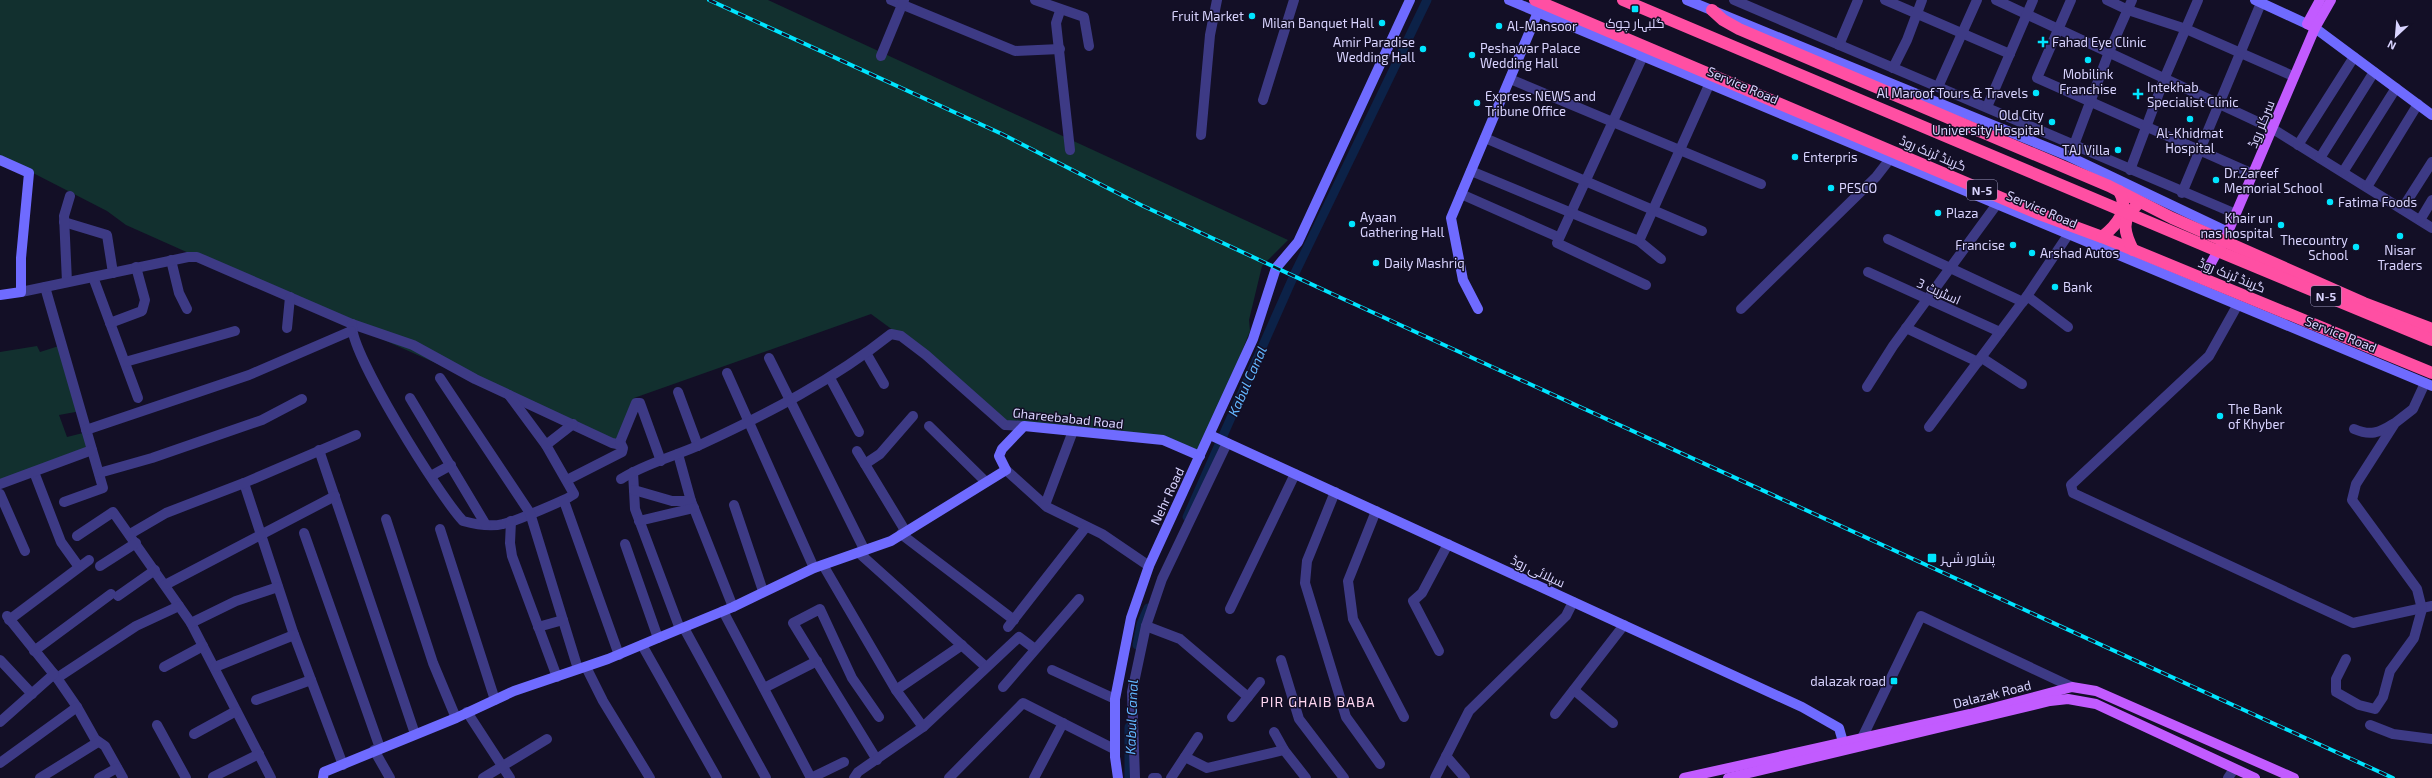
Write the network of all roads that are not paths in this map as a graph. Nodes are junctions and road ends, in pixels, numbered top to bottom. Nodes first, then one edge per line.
1 (891, 0) edge
2 (1035, 0) edge
3 (1217, 0) edge
4 (1294, 0) edge
5 (1410, 0) edge
6 (1509, 0) edge
7 (1535, 0) edge
8 (1622, 0) edge
9 (1687, 0) edge
10 (1734, 0) edge
11 (1858, 0) edge
12 (1885, 0) edge
13 (1922, 0) edge
14 (1977, 0) edge
15 (1996, 0) edge
16 (2033, 0) edge
17 (2071, 0) edge
18 (2107, 0) edge
19 (2198, 0) edge
20 (2320, 0) edge
21 (2331, 0) edge
22 (2258, 1) edge
23 (903, 2) edge
24 (1047, 3) edge
25 (2130, 5) edge
26 (1712, 10) junction
27 (1060, 11) junction
28 (1538, 12) junction
29 (1916, 13) junction
30 (2027, 15) junction
31 (2311, 26) junction
32 (2058, 29) junction
33 (2186, 29) junction
34 (1962, 33) junction
35 (1839, 45) junction
36 (1089, 46) dead end
37 (1060, 49) junction
38 (2109, 52) junction
39 (2239, 52) junction
40 (2010, 54) junction
41 (881, 56) dead end
42 (1643, 56) junction
43 (2354, 57) junction
44 (1893, 68) junction
45 (2374, 72) junction
46 (2293, 76) junction
47 (2165, 77) junction
48 (1510, 79) junction
49 (1709, 85) junction
50 (1938, 87) junction
51 (2396, 88) junction
52 (1263, 100) dead end
53 (2090, 102) junction
54 (2218, 103) junction
55 (2418, 104) junction
56 (1987, 107) junction
57 (2432, 115) edge
58 (1613, 120) junction
59 (2146, 128) junction
60 (2273, 129) junction
61 (1201, 135) dead end
62 (1485, 138) junction
63 (2074, 145) junction
64 (2298, 145) junction
65 (1681, 148) junction
66 (2199, 149) junction
67 (1070, 150) dead end
68 (2320, 158) junction
69 (1890, 159) junction
70 (0, 160) edge
71 (2432, 162) edge
72 (2130, 170) junction
73 (1471, 171) junction
74 (2343, 172) junction
75 (2253, 174) junction
76 (1585, 181) junction
77 (1761, 184) dead end
78 (2367, 187) junction
79 (2119, 191) junction
80 (2182, 193) junction
81 (1461, 194) junction
82 (70, 196) dead end
83 (2432, 200) edge
84 (1997, 204) junction
85 (2144, 204) junction
86 (1653, 209) junction
87 (2402, 209) junction
88 (1570, 212) junction
89 (2236, 214) junction
90 (2420, 220) junction
91 (64, 222) junction
92 (2432, 228) edge
93 (1702, 231) dead end
94 (2068, 235) junction
95 (2226, 236) junction
96 (1558, 237) junction
97 (2102, 237) junction
98 (1888, 239) dead end
99 (1639, 241) junction
100 (2133, 250) junction
101 (1661, 259) dead end
102 (171, 260) junction
103 (136, 267) junction
104 (1949, 269) junction
105 (112, 272) junction
106 (1868, 272) dead end
107 (93, 277) junction
108 (2203, 278) junction
109 (67, 282) junction
110 (1646, 285) dead end
111 (45, 287) junction
112 (20, 292) junction
113 (0, 295) edge
114 (290, 297) junction
115 (2025, 299) junction
116 (1927, 300) junction
117 (2237, 306) junction
118 (187, 309) dead end
119 (1478, 309) dead end
120 (1741, 309) dead end
121 (110, 323) junction
122 (352, 327) junction
123 (2068, 327) dead end
124 (288, 328) dead end
125 (1906, 328) junction
126 (2432, 329) edge
127 (235, 331) dead end
128 (2000, 332) junction
129 (2432, 340) edge
130 (866, 353) junction
131 (769, 358) dead end
132 (1980, 360) junction
133 (124, 362) junction
134 (727, 373) dead end
135 (2432, 373) edge
136 (440, 378) dead end
137 (830, 378) junction
138 (884, 384) dead end
139 (2022, 384) dead end
140 (2428, 385) edge
141 (1867, 387) dead end
142 (678, 392) dead end
143 (508, 394) junction
144 (138, 398) dead end
145 (410, 398) dead end
146 (302, 399) dead end
147 (790, 401) junction
148 (913, 416) dead end
149 (748, 423) junction
150 (2395, 423) junction
151 (573, 424) junction
152 (929, 426) dead end
153 (1024, 426) junction
154 (1929, 427) dead end
155 (86, 430) junction
156 (2354, 430) dead end
157 (1073, 431) junction
158 (859, 432) dead end
159 (356, 435) dead end
160 (1211, 435) junction
161 (620, 442) junction
162 (1227, 443) junction
163 (546, 446) junction
164 (698, 446) junction
165 (92, 450) junction
166 (319, 450) junction
167 (857, 451) dead end
168 (678, 454) junction
169 (1200, 456) junction
170 (662, 461) junction
171 (865, 464) junction
172 (451, 465) junction
173 (1006, 470) junction
174 (34, 472) junction
175 (633, 472) junction
176 (99, 473) junction
177 (1295, 474) junction
178 (431, 476) junction
179 (621, 479) dead end
180 (567, 480) junction
181 (986, 482) junction
182 (244, 483) junction
183 (0, 484) edge
184 (634, 490) junction
185 (1335, 492) junction
186 (0, 494) edge
187 (335, 496) junction
188 (564, 501) junction
189 (64, 502) dead end
190 (692, 504) junction
191 (734, 505) dead end
192 (1045, 505) junction
193 (1376, 511) junction
194 (530, 513) junction
195 (386, 518) dead end
196 (511, 521) junction
197 (639, 521) junction
198 (486, 524) junction
199 (1086, 527) junction
200 (440, 529) dead end
201 (304, 533) dead end
202 (903, 533) junction
203 (260, 534) junction
204 (77, 536) dead end
205 (133, 539) junction
206 (625, 544) dead end
207 (1448, 544) junction
208 (25, 551) dead end
209 (862, 552) junction
210 (89, 560) dead end
211 (100, 566) dead end
212 (1149, 566) junction
213 (79, 567) junction
214 (818, 567) junction
215 (155, 570) junction
216 (165, 585) junction
217 (278, 586) junction
218 (763, 591) junction
219 (1079, 599) dead end
220 (1573, 602) junction
221 (179, 606) junction
222 (2432, 606) edge
223 (734, 607) junction
224 (1230, 609) dead end
225 (2422, 609) junction
226 (723, 611) junction
227 (563, 620) junction
228 (190, 623) junction
229 (1624, 625) junction
230 (1146, 626) junction
231 (538, 627) junction
232 (682, 628) junction
233 (294, 635) junction
234 (658, 638) junction
235 (642, 645) junction
236 (962, 645) junction
237 (203, 646) junction
238 (1035, 649) junction
239 (34, 651) junction
240 (1439, 651) dead end
241 (619, 654) junction
242 (2346, 659) dead end
243 (1282, 660) dead end
244 (817, 661) junction
245 (2, 666) edge
246 (164, 667) dead end
247 (215, 667) junction
248 (986, 667) junction
249 (582, 668) junction
250 (1052, 670) dead end
251 (55, 676) junction
252 (557, 677) junction
253 (311, 680) junction
254 (1260, 682) dead end
255 (1003, 687) dead end
256 (2072, 687) junction
257 (764, 688) junction
258 (896, 690) junction
259 (1574, 690) junction
260 (32, 694) junction
261 (1248, 697) junction
262 (1114, 699) junction
263 (256, 700) dead end
264 (494, 700) junction
265 (77, 707) junction
266 (236, 711) junction
267 (467, 712) junction
268 (1555, 714) dead end
269 (879, 717) dead end
270 (1232, 717) dead end
271 (1404, 717) dead end
272 (456, 718) junction
273 (0, 722) edge
274 (1063, 723) junction
275 (1613, 723) dead end
276 (157, 725) dead end
277 (2370, 725) dead end
278 (923, 727) junction
279 (1274, 732) dead end
280 (194, 734) dead end
281 (415, 734) junction
282 (1198, 737) dead end
283 (547, 739) dead end
284 (1867, 739) junction
285 (2432, 739) edge
286 (98, 742) junction
287 (1844, 746) junction
288 (377, 749) junction
289 (1114, 749) junction
290 (1284, 750) junction
291 (2233, 751) junction
292 (259, 754) junction
293 (1446, 756) junction
294 (1185, 758) junction
295 (876, 760) junction
296 (844, 762) dead end
297 (0, 763) edge
298 (1380, 764) dead end
299 (343, 765) junction
300 (1762, 765) junction
301 (502, 766) junction
302 (2230, 767) junction
303 (117, 768) junction
304 (954, 776) edge
305 (1734, 777) edge
306 (40, 778) edge
307 (99, 778) edge
308 (123, 778) edge
309 (186, 778) edge
310 (213, 778) edge
311 (271, 778) edge
312 (323, 778) edge
313 (390, 778) edge
314 (483, 778) edge
315 (510, 778) edge
316 (650, 778) edge
317 (717, 778) edge
318 (766, 778) edge
319 (811, 778) edge
320 (854, 778) edge
321 (1034, 778) edge
322 (1118, 778) edge
323 (1135, 778) edge
324 (1153, 778) edge
325 (1157, 778) edge
326 (1171, 778) edge
327 (1306, 778) edge
328 (1344, 778) edge
329 (1435, 778) edge
330 (1465, 778) edge
331 (1684, 778) edge
332 (2228, 778) edge
333 (2255, 778) edge
334 (2294, 778) edge

1 - 23 street
2 - 24 street
3 - 61 street
4 - 52 street
5 - 160 street, Nehr Road
6 - 28 street, Service Road
7 - 97 highway, گرینڈ ٹرنک روڈ / N-5
8 - 129 highway, گرینڈ ٹرنک روڈ / N-5, bridge
9 - 26 street
10 - 35 street
11 - 35 street
12 - 29 street
13 - 29 street
14 - 34 street
15 - 30 street
16 - 30 street
17 - 32 street
18 - 25 street
19 - 33 street
20 - 31 main road
21 - 31 main road, سرکلر روڈ
22 - 31 street
22 - 39 street
23 - 37 street
23 - 41 street
24 - 27 street
25 - 33 street
25 - 38 street
26 - 79 highway
26 - 95 street
27 - 36 street
27 - 37 street
28 - 42 street, Service Road
28 - 48 street
29 - 34 street
29 - 44 street
30 - 32 street
30 - 40 street
31 - 43 street
31 - 46 main road, سرکلر روڈ
32 - 38 street
32 - 53 street
33 - 39 street
33 - 47 street
34 - 40 street
34 - 50 street
35 - 44 street
37 - 67 street
38 - 47 street
38 - 53 street
39 - 46 street
39 - 54 street
40 - 56 street
42 - 49 street, Service Road
42 - 58 street
43 - 45 street
43 - 64 street
44 - 50 street
45 - 51 street
45 - 68 street
46 - 60 main road, سرکلر روڈ
47 - 54 street
47 - 59 street
48 - 58 street
48 - 62 street
49 - 65 street
49 - 69 street, Service Road
50 - 56 street
51 - 55 street
51 - 74 street
53 - 59 street
53 - 63 street
54 - 60 street
54 - 66 street
55 - 57 street
55 - 78 street
56 - 63 street
58 - 65 street
58 - 76 street
59 - 66 street
59 - 72 street
60 - 64 street
60 - 75 main road, سرکلر روڈ
62 - 73 street
62 - 76 street
63 - 72 street
64 - 68 street
65 - 77 street
65 - 86 street
66 - 75 street
66 - 80 street
68 - 74 street
69 - 84 street, Service Road
69 - 120 street
70 - 112 street
71 - 87 street
72 - 80 street
73 - 81 street
73 - 88 street
74 - 78 street
75 - 89 main road, سرکلر روڈ
76 - 86 street
76 - 88 street
78 - 87 street
79 - 85 highway
79 - 97 highway
80 - 89 street
81 - 96 street
81 - 119 street
82 - 91 street
83 - 90 street
84 - 94 street, Service Road
84 - 104 street
85 - 95 highway
85 - 100 highway
86 - 93 street
86 - 99 street
87 - 90 street
88 - 96 street
88 - 99 street
89 - 95 main road, سرکلر روڈ
90 - 92 street
91 - 105 street
91 - 109 street
94 - 115 street
94 - 117 street, Service Road
95 - 108 main road, سرکلر روڈ
95 - 126 highway
96 - 110 street
97 - 100 highway, گرینڈ ٹرنک روڈ / N-5
98 - 104 street
99 - 101 street
100 - 108 highway, گرینڈ ٹرنک روڈ / N-5
102 - 103 street
102 - 114 street
102 - 118 street
103 - 105 street
103 - 121 street
104 - 115 street
104 - 116 street
105 - 107 street
106 - 116 street, اسٹریٹ 3
107 - 109 street
107 - 121 street
108 - 135 highway, گرینڈ ٹرنک روڈ / N-5
109 - 111 street
111 - 112 street
111 - 155 street
112 - 113 street
114 - 122 street
114 - 124 street
115 - 123 street
115 - 128 street
116 - 125 street
116 - 128 street, اسٹریٹ 3
117 - 140 street, Service Road
117 - 225 street
121 - 133 street
122 - 143 street
122 - 155 street
122 - 178 street
125 - 132 street
125 - 141 street
127 - 133 street
128 - 132 street
130 - 137 street
130 - 138 street
130 - 153 street, Ghareebabad Road
131 - 147 street
132 - 139 street
132 - 154 street
133 - 144 street
134 - 149 street
136 - 194 street
137 - 147 street
137 - 158 street
140 - 150 street
142 - 164 street
143 - 151 street
143 - 163 street
145 - 172 street
146 - 176 street
147 - 149 street
147 - 209 street
148 - 171 street
149 - 164 street
149 - 214 street
150 - 156 street
150 - 225 street
151 - 161 street
151 - 163 street
152 - 181 street
153 - 157 street, Ghareebabad Road
153 - 173 street
155 - 165 street
157 - 169 street, Ghareebabad Road
157 - 192 street
159 - 166 street
160 - 162 street, سپلائی روڈ
160 - 169 street, Nehr Road
161 - 170 street
161 - 180 street
162 - 177 street, سپلائی روڈ
162 - 230 street
163 - 180 street
164 - 168 street
165 - 174 street
165 - 176 street
166 - 182 street
166 - 187 street
167 - 171 street
168 - 170 street
168 - 190 street
169 - 212 street, Nehr Road
170 - 175 street
171 - 202 street
172 - 178 street
172 - 198 street
173 - 181 street
173 - 192 street
174 - 183 street
174 - 213 street
175 - 179 street
175 - 184 street
176 - 189 street
177 - 185 street, سپلائی روڈ
177 - 224 street
178 - 198 street
180 - 188 street
181 - 202 street
182 - 203 street
182 - 205 street
184 - 190 street
184 - 197 street
185 - 193 street, سپلائی روڈ
185 - 298 street
186 - 208 street
187 - 203 street
187 - 281 street
188 - 194 street
188 - 241 street
190 - 197 street
190 - 223 street
191 - 218 street
192 - 199 street
193 - 207 street, سپلائی روڈ
193 - 271 street
194 - 196 street
194 - 227 street
195 - 272 street
196 - 198 street
196 - 231 street
197 - 232 street
199 - 202 street
199 - 212 street
200 - 264 street
201 - 288 street
202 - 209 street
203 - 216 street
203 - 217 street
204 - 205 street
205 - 211 street
205 - 215 street
206 - 234 street
207 - 220 street, سپلائی روڈ
207 - 240 street
209 - 214 street
209 - 236 street
210 - 213 street
212 - 262 street, Nehr Road
213 - 239 street
214 - 218 street
214 - 258 street
215 - 216 street
215 - 239 street
216 - 221 street
217 - 228 street
217 - 233 street
218 - 223 street
219 - 238 street
220 - 229 street, سپلائی روڈ
220 - 293 street
221 - 228 street
221 - 251 street
222 - 225 street
223 - 226 street
225 - 242 street
226 - 232 street
226 - 257 street
227 - 231 street
227 - 249 street
228 - 237 street
229 - 259 street
229 - 287 street, سپلائی روڈ
230 - 261 street
230 - 323 street
231 - 252 street
232 - 234 street
232 - 318 street
233 - 247 street
233 - 253 street
234 - 235 street
235 - 241 street
235 - 317 street
236 - 248 street
236 - 258 street
237 - 246 street
237 - 247 street
238 - 248 street
238 - 255 street
239 - 251 street
241 - 249 street
243 - 328 street
244 - 257 street
244 - 269 street
244 - 295 street
245 - 260 street
247 - 266 street
248 - 278 street
249 - 252 street
249 - 316 street
250 - 262 street
251 - 260 street
251 - 265 street
252 - 264 street
253 - 263 street
253 - 299 street
254 - 261 street
256 - 284 main road, Dalazak Road
256 - 284 street
256 - 291 main road, Dalazak Road
257 - 319 street
258 - 278 street
259 - 268 street
259 - 275 street
260 - 273 street
261 - 270 street
262 - 289 street, Nehr Road
264 - 267 street
265 - 286 street
265 - 297 street
266 - 280 street
266 - 292 street
267 - 272 street
267 - 301 street
272 - 281 street
274 - 289 street
274 - 304 street
274 - 321 street
276 - 309 street
277 - 285 street
278 - 295 street
279 - 290 street
281 - 288 street
282 - 294 street
283 - 301 street
284 - 287 main road, Dalazak Road
284 - 302 main road, Dalazak Road
286 - 303 street
286 - 306 street
287 - 300 main road, Dalazak Road
288 - 299 street
288 - 313 street
289 - 322 street, Nehr Road
290 - 294 street
290 - 327 street
291 - 302 main road
291 - 334 main road, Dalazak Road
292 - 310 street
292 - 311 street
293 - 329 street
293 - 330 street
294 - 326 street
295 - 320 street
296 - 319 street
299 - 312 street
300 - 305 main road, Dalazak Road
300 - 331 main road, Dalazak Road
301 - 314 street
301 - 315 street
302 - 332 street
302 - 333 main road, Dalazak Road
303 - 307 street
303 - 308 street
324 - 325 street

